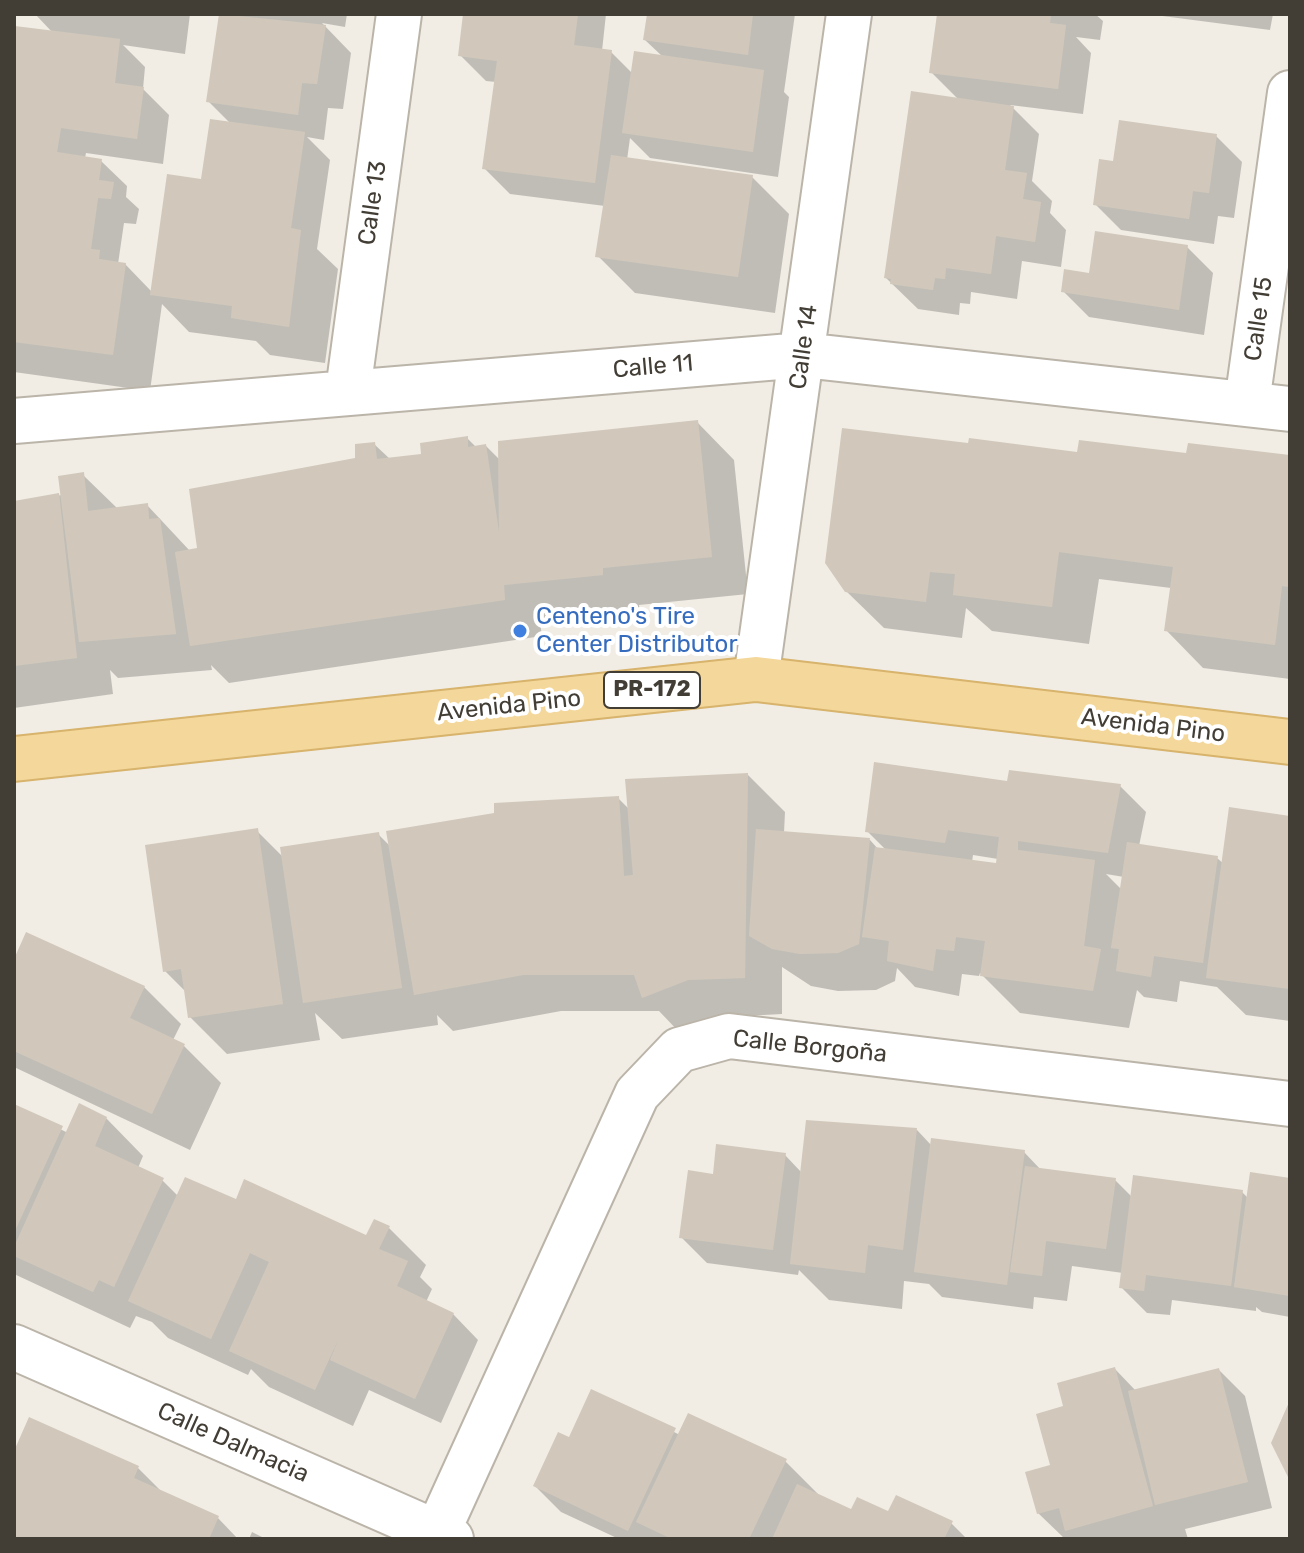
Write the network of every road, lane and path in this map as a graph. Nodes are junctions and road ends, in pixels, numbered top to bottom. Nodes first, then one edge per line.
1 (399, 14) edge
2 (849, 14) edge
3 (1290, 93) edge
4 (803, 355) junction
5 (348, 391) junction
6 (1247, 403) junction
7 (1290, 409) edge
8 (14, 421) edge
9 (756, 679) junction
10 (1290, 742) edge
11 (14, 759) edge
12 (1290, 1104) edge
13 (14, 1347) edge
14 (444, 1536) edge

1 - 5 street, Calle 13
2 - 4 street, Calle 14
3 - 6 street, Calle 15
4 - 5 street, Calle 11
4 - 6 street, Calle 11
4 - 9 street, Calle 14
5 - 8 street, Calle 11
6 - 7 street, Calle 11
9 - 10 main road, Avenida Pino / PR-172
9 - 11 main road, Avenida Pino / PR-172
12 - 14 street, Calle Borgoña
13 - 14 street, Calle Dalmacia

